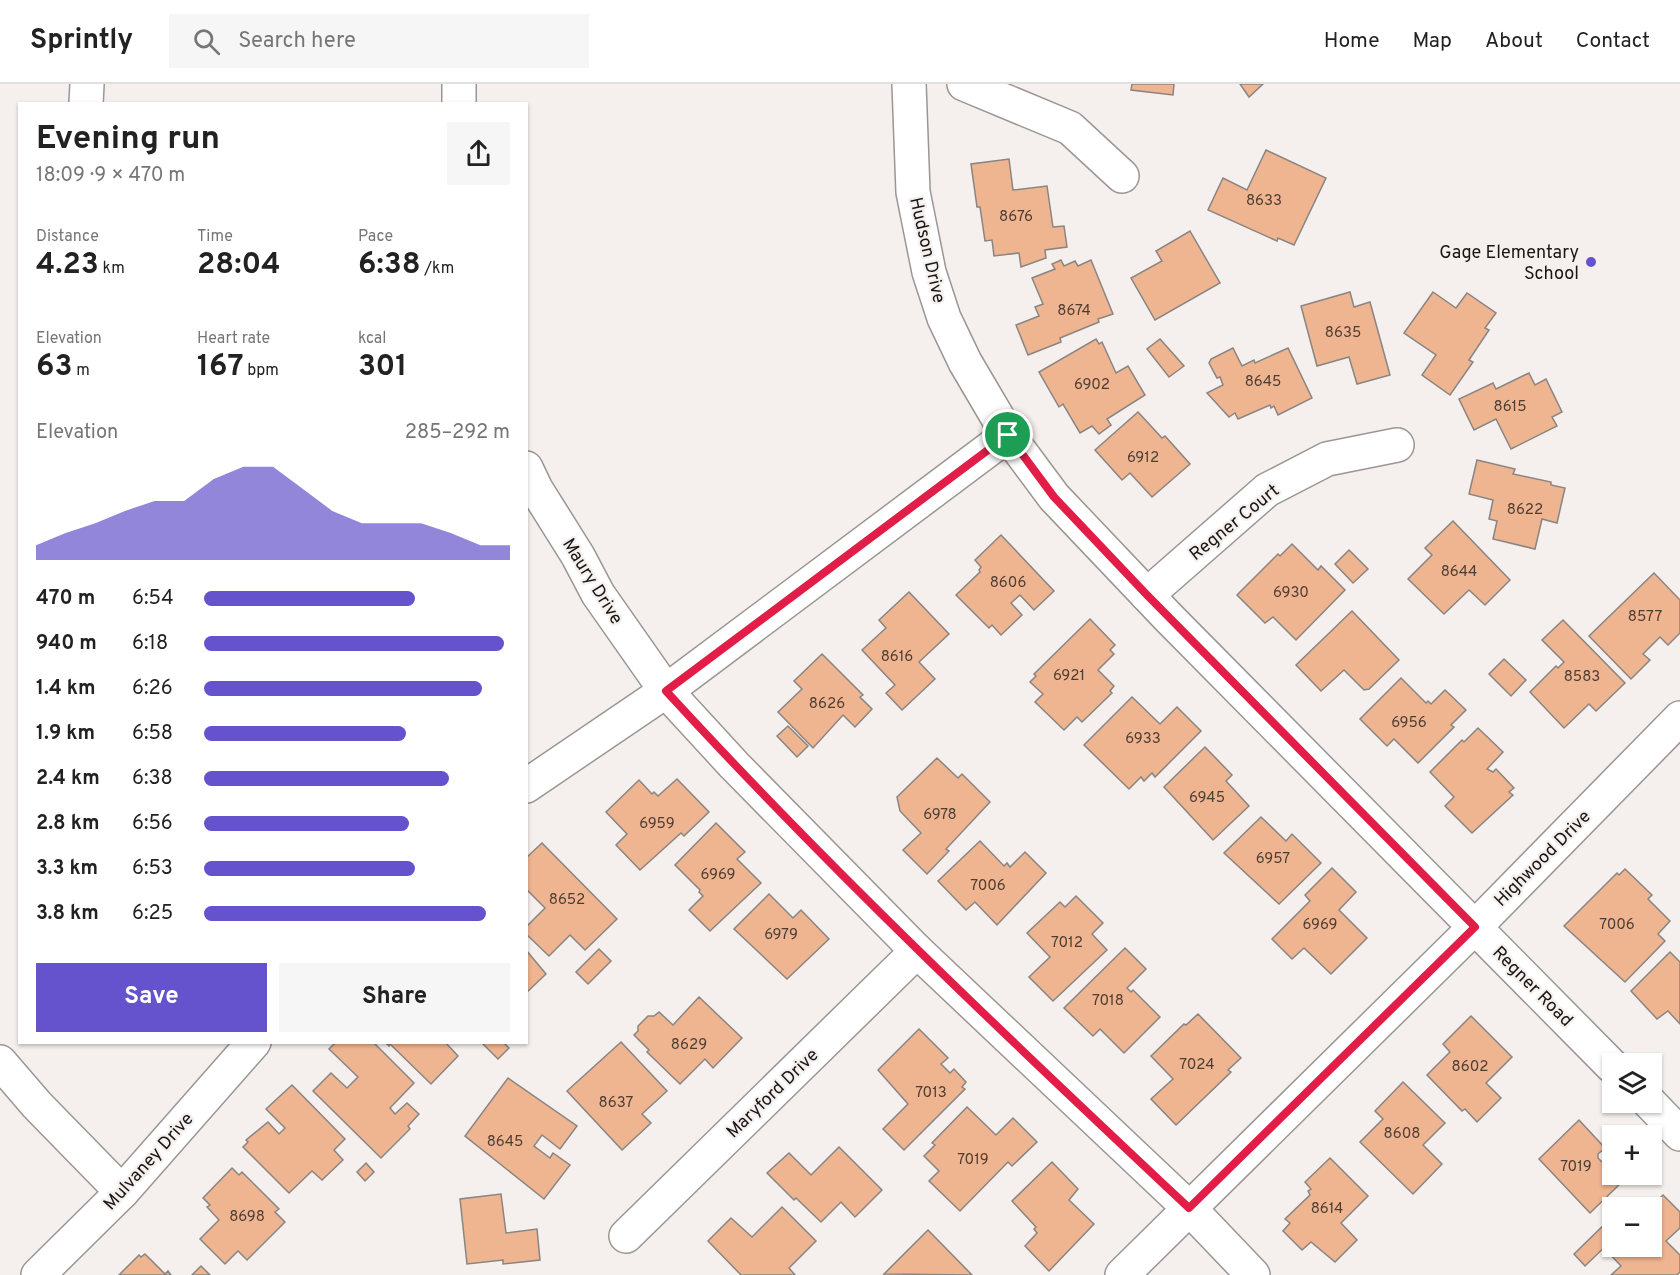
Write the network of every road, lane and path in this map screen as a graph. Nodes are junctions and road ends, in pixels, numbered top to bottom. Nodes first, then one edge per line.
1 (87, 84) edge
2 (459, 84) edge
3 (909, 84) edge
4 (964, 84) edge
5 (86, 102) edge
6 (459, 102) edge
7 (1122, 176) dead end
8 (1008, 435) junction
9 (1397, 445) dead end
10 (528, 472) edge
11 (1147, 595) junction
12 (666, 691) junction
13 (1680, 718) edge
14 (528, 785) edge
15 (1475, 927) junction
16 (917, 951) junction
17 (252, 1044) edge
18 (1602, 1056) edge
19 (0, 1062) edge
20 (1660, 1113) edge
21 (1680, 1134) edge
22 (122, 1192) junction
23 (1189, 1208) junction
24 (626, 1236) dead end
25 (38, 1275) edge
26 (1122, 1275) edge
27 (1253, 1275) edge

1 - 5 street
2 - 6 street
3 - 8 street, Hudson Drive
4 - 7 street
8 - 11 street, Regner Road
8 - 12 street
9 - 11 street, Regner Court
10 - 12 street, Maury Drive
11 - 15 street, Regner Road
12 - 14 street
12 - 16 street, Maury Drive
13 - 15 street, Highwood Drive
15 - 18 street, Regner Road
15 - 23 street, Highwood Drive
16 - 23 street, Maury Drive
16 - 24 street, Maryford Drive
17 - 22 street, Mulvaney Drive
19 - 22 street
20 - 21 street
22 - 25 street, Mulvaney Drive
23 - 26 street, Highwood Drive
23 - 27 street, Maury Drive

